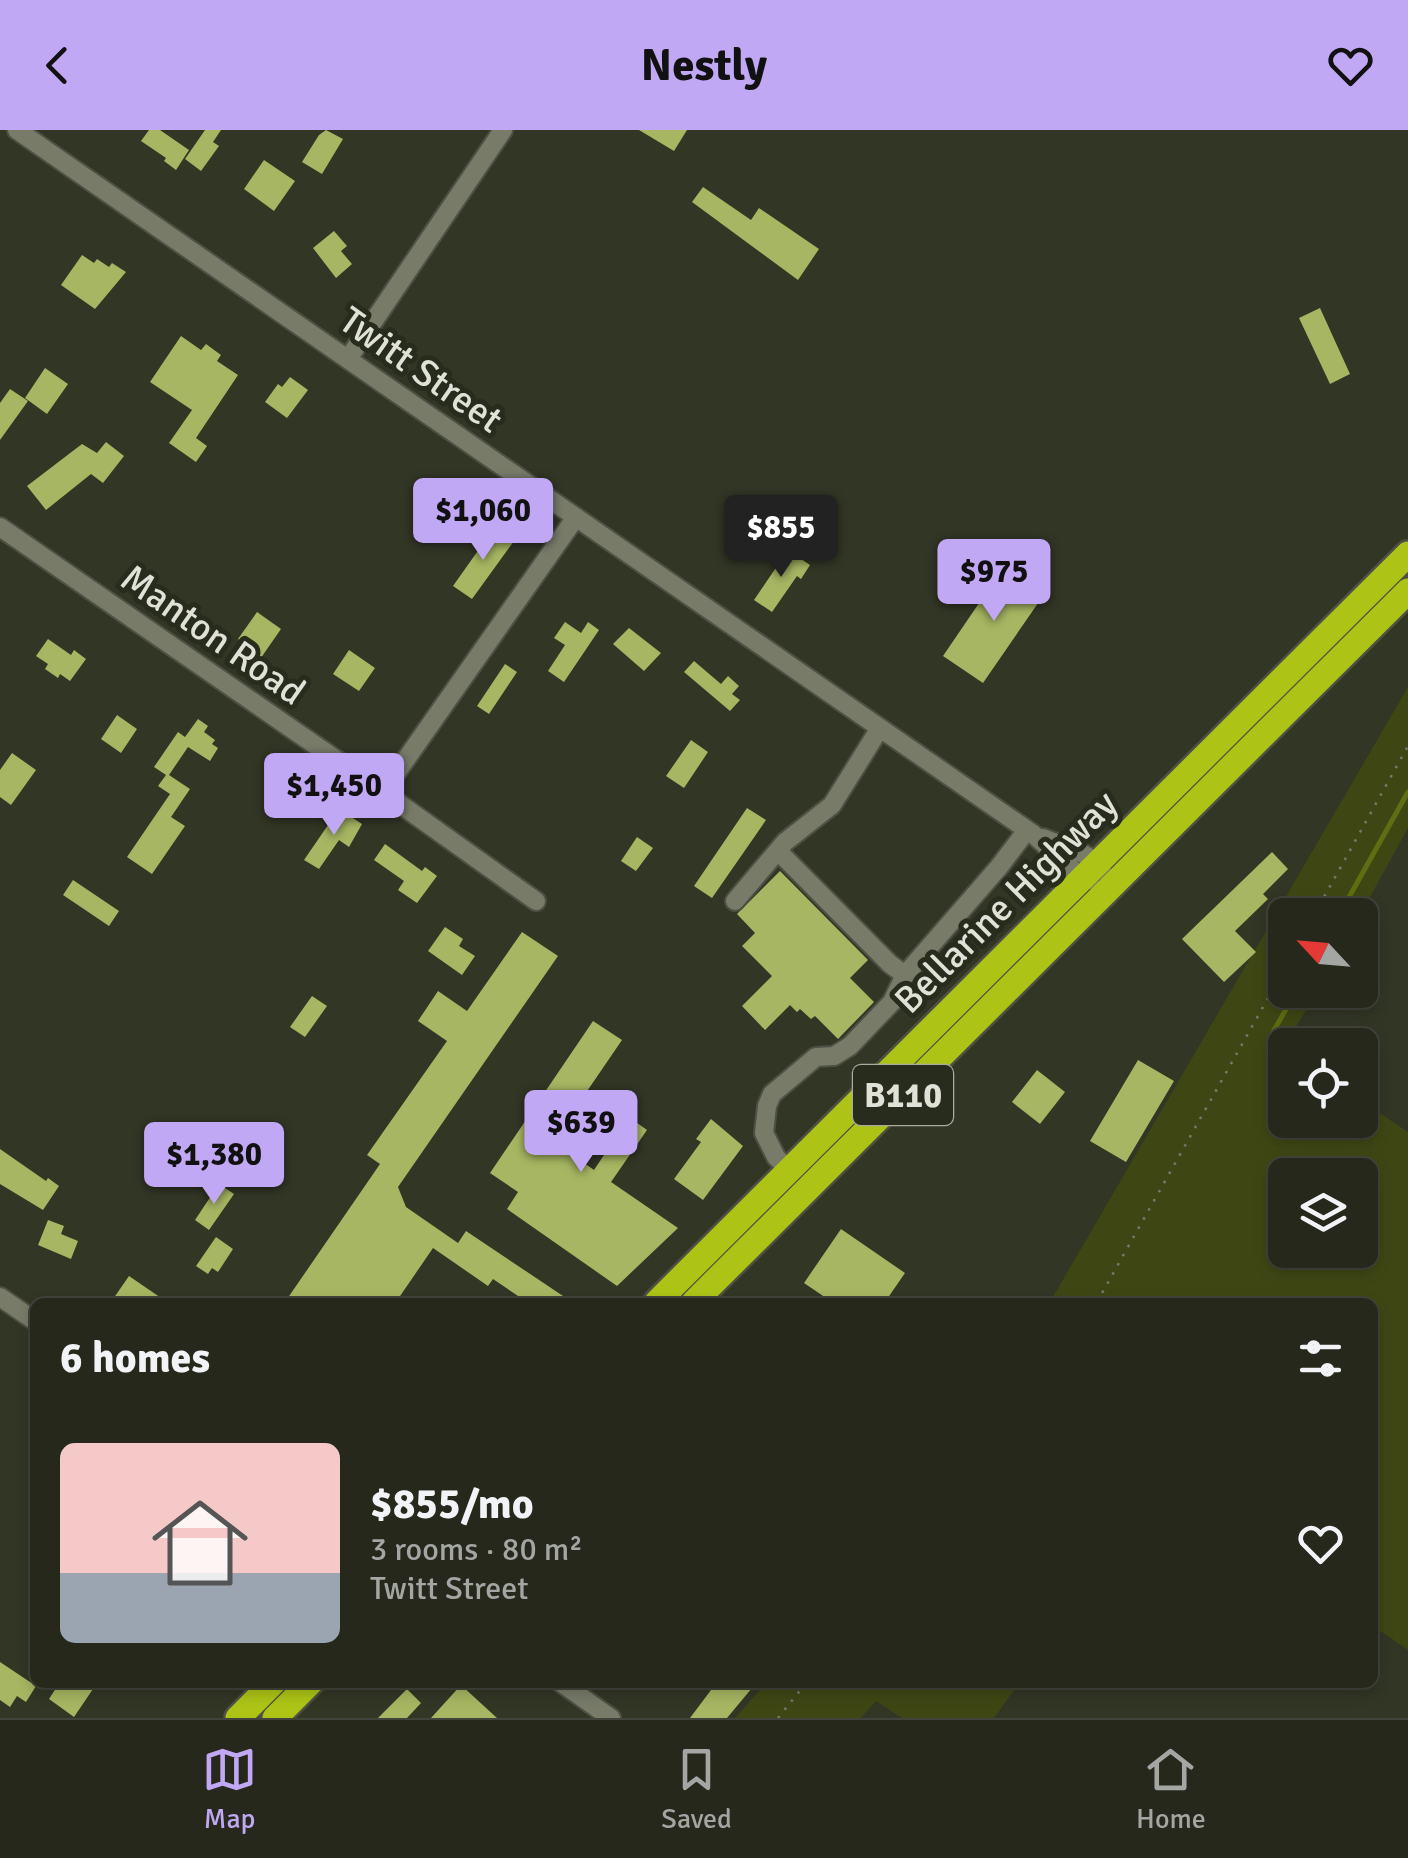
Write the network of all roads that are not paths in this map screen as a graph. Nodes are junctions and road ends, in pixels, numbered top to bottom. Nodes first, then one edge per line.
1 (17, 130) edge
2 (503, 130) edge
3 (348, 358) junction
4 (576, 516) junction
5 (0, 527) edge
6 (1408, 554) edge
7 (1408, 591) edge
8 (880, 728) junction
9 (384, 792) junction
10 (1030, 832) junction
11 (778, 852) junction
12 (1090, 870) junction
13 (1110, 886) junction
14 (735, 901) dead end
15 (536, 902) dead end
16 (905, 975) junction
17 (790, 1171) junction
18 (0, 1297) edge
19 (661, 1298) edge
20 (698, 1298) edge
21 (30, 1318) edge
22 (268, 1688) edge
23 (305, 1688) edge
24 (568, 1688) edge
25 (238, 1718) edge
26 (275, 1718) edge
27 (611, 1718) edge

1 - 3 street, Twitt Street
2 - 3 street
3 - 4 street, Twitt Street
4 - 8 street, Twitt Street
4 - 9 street
5 - 9 street, Manton Road
6 - 12 highway, Bellarine Highway / B110
7 - 13 highway, Bellarine Highway / B110
8 - 10 street, Twitt Street
8 - 11 street
9 - 15 street, Manton Road
10 - 12 street, Twitt Street
10 - 16 street
11 - 14 street
11 - 16 street
12 - 13 street, Twitt Street
12 - 17 highway, Bellarine Highway / B110
13 - 20 highway, Bellarine Highway / B110
16 - 17 street
17 - 19 highway, Bellarine Highway / B110
18 - 21 street
22 - 25 highway
23 - 26 highway
24 - 27 street

